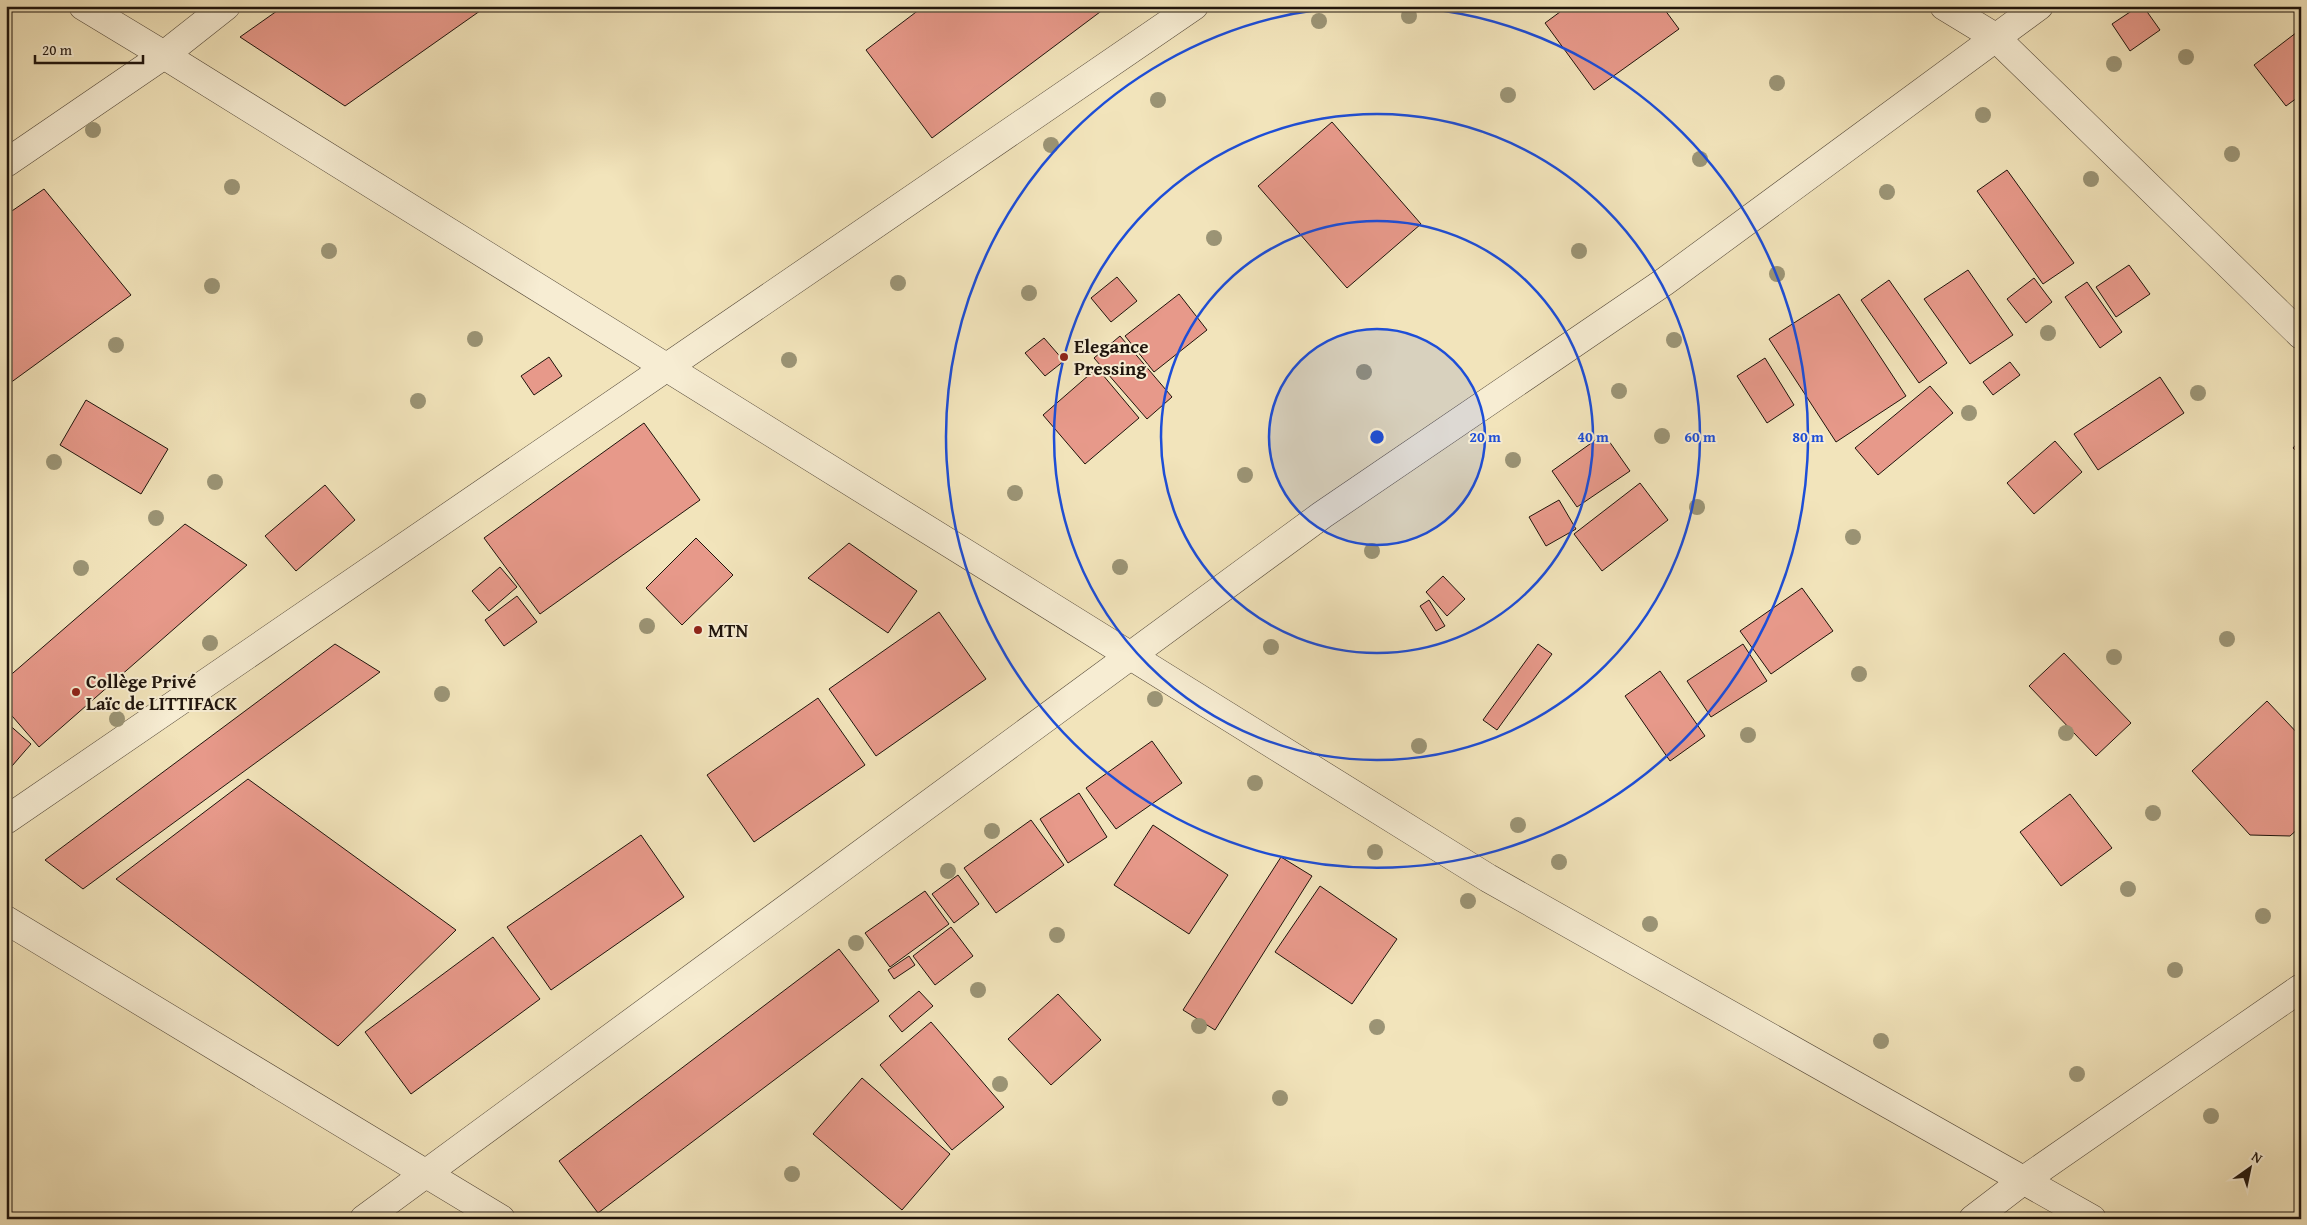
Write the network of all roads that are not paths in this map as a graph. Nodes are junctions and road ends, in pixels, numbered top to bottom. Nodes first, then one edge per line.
1 (83, 6) edge
2 (226, 6) edge
3 (1194, 6) edge
4 (1944, 6) edge
5 (2038, 6) edge
6 (1995, 36) junction
7 (164, 55) junction
8 (6, 163) edge
9 (2301, 335) edge
10 (667, 368) junction
11 (1131, 656) junction
12 (6, 820) edge
13 (6, 920) edge
14 (2301, 988) edge
15 (426, 1174) junction
16 (2024, 1180) junction
17 (364, 1219) edge
18 (501, 1219) edge
19 (1973, 1219) edge
20 (2092, 1219) edge

1 - 7 street
2 - 7 street
3 - 10 street
4 - 6 street
5 - 6 street
6 - 9 street
6 - 11 street
7 - 8 street
7 - 10 street
10 - 11 street
10 - 12 street
11 - 15 street
11 - 16 street
13 - 15 street
14 - 16 street
15 - 17 street
15 - 18 street
16 - 19 street
16 - 20 street

